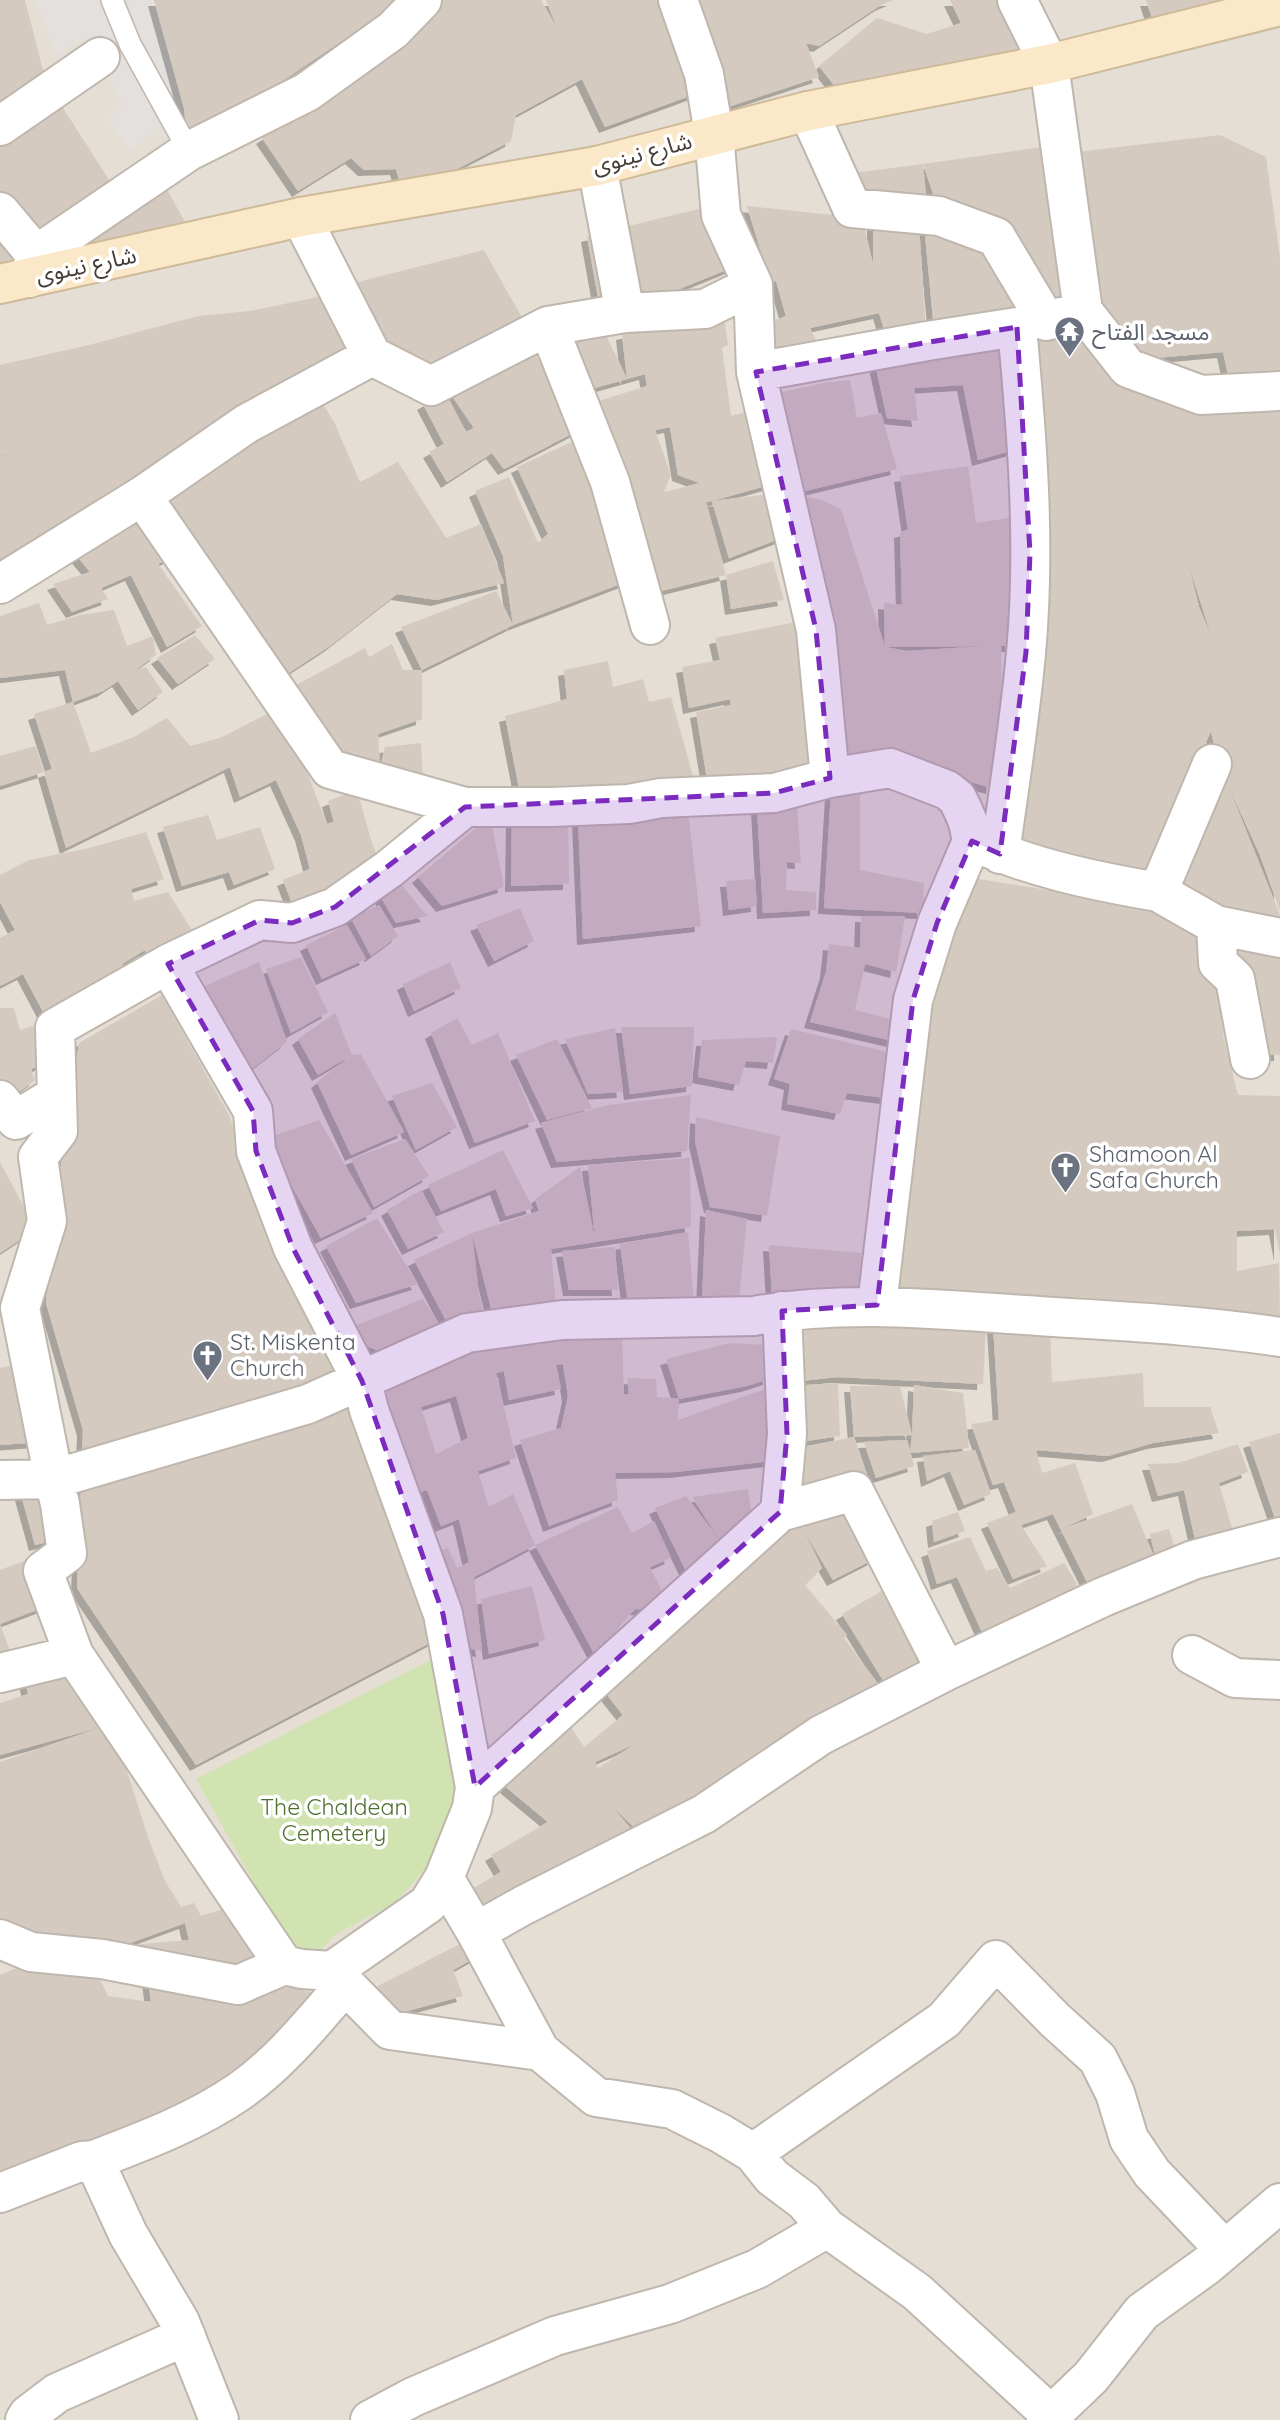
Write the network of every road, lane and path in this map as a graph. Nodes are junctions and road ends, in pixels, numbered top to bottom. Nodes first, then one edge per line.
1 (112, 0) edge
2 (422, 0) edge
3 (678, 0) edge
4 (1017, 0) edge
5 (1280, 6) edge
6 (100, 57) dead end
7 (1049, 64) junction
8 (808, 111) junction
9 (0, 126) edge
10 (714, 134) junction
11 (189, 151) junction
12 (597, 166) junction
13 (0, 212) edge
14 (301, 217) junction
15 (22, 272) edge
16 (753, 285) junction
17 (1083, 311) junction
18 (625, 313) junction
19 (1032, 324) junction
20 (548, 326) junction
21 (372, 356) junction
22 (756, 372) junction
23 (1280, 391) edge
24 (142, 496) junction
25 (0, 584) edge
26 (650, 625) dead end
27 (1212, 764) dead end
28 (830, 779) junction
29 (465, 807) junction
30 (986, 848) junction
31 (1158, 892) junction
32 (1216, 925) junction
33 (1280, 938) edge
34 (168, 964) junction
35 (1250, 1059) dead end
36 (57, 1095) junction
37 (0, 1100) edge
38 (877, 1305) junction
39 (782, 1311) junction
40 (1280, 1337) edge
41 (362, 1381) junction
42 (54, 1479) junction
43 (0, 1480) edge
44 (780, 1512) junction
45 (1280, 1537) edge
46 (74, 1655) junction
47 (1192, 1655) dead end
48 (946, 1671) junction
49 (0, 1673) edge
50 (1280, 1680) edge
51 (475, 1787) junction
52 (444, 1878) junction
53 (477, 1932) junction
54 (0, 1939) edge
55 (284, 1965) junction
56 (332, 1971) junction
57 (540, 2051) junction
58 (753, 2153) junction
59 (94, 2160) junction
60 (0, 2193) edge
61 (1280, 2203) edge
62 (827, 2228) junction
63 (1225, 2250) junction
64 (186, 2336) junction
65 (1049, 2418) edge
66 (25, 2420) edge
67 (219, 2420) edge
68 (370, 2420) edge

1 - 11 lane
2 - 11 street
3 - 10 street
4 - 7 street
5 - 7 main road, شارع نينوى
6 - 9 street
7 - 8 main road, شارع نينوى
7 - 17 street
8 - 10 main road, شارع نينوى
8 - 19 street
10 - 12 main road, شارع نينوى
10 - 16 street
11 - 15 street
12 - 14 main road, شارع نينوى
12 - 18 street
13 - 15 street
14 - 15 main road, شارع نينوى
14 - 21 street
16 - 18 street
16 - 22 street
17 - 19 street
17 - 23 street
18 - 20 street
19 - 22 street
19 - 30 street
20 - 21 street
20 - 26 street
21 - 24 street
22 - 28 street
24 - 25 street
24 - 29 street
27 - 31 street
28 - 29 street
28 - 30 street
29 - 34 street
30 - 31 street
30 - 38 street
31 - 32 street
32 - 33 street
32 - 35 street
34 - 36 street
34 - 41 street
36 - 37 street
36 - 42 street
38 - 39 street
38 - 40 street
39 - 41 street
39 - 44 street
41 - 42 street
41 - 51 street
42 - 43 street
42 - 46 street
44 - 48 street
44 - 51 street
45 - 48 street
46 - 49 street
46 - 55 street
47 - 50 street
48 - 53 street
51 - 52 street
52 - 53 street
52 - 56 street
53 - 57 street
54 - 55 street
55 - 56 street
56 - 57 street
56 - 59 street
57 - 58 street
58 - 62 street
58 - 63 street
59 - 60 street
59 - 64 street
61 - 63 street
62 - 65 street
62 - 68 street
63 - 65 street
64 - 66 street
64 - 67 street

